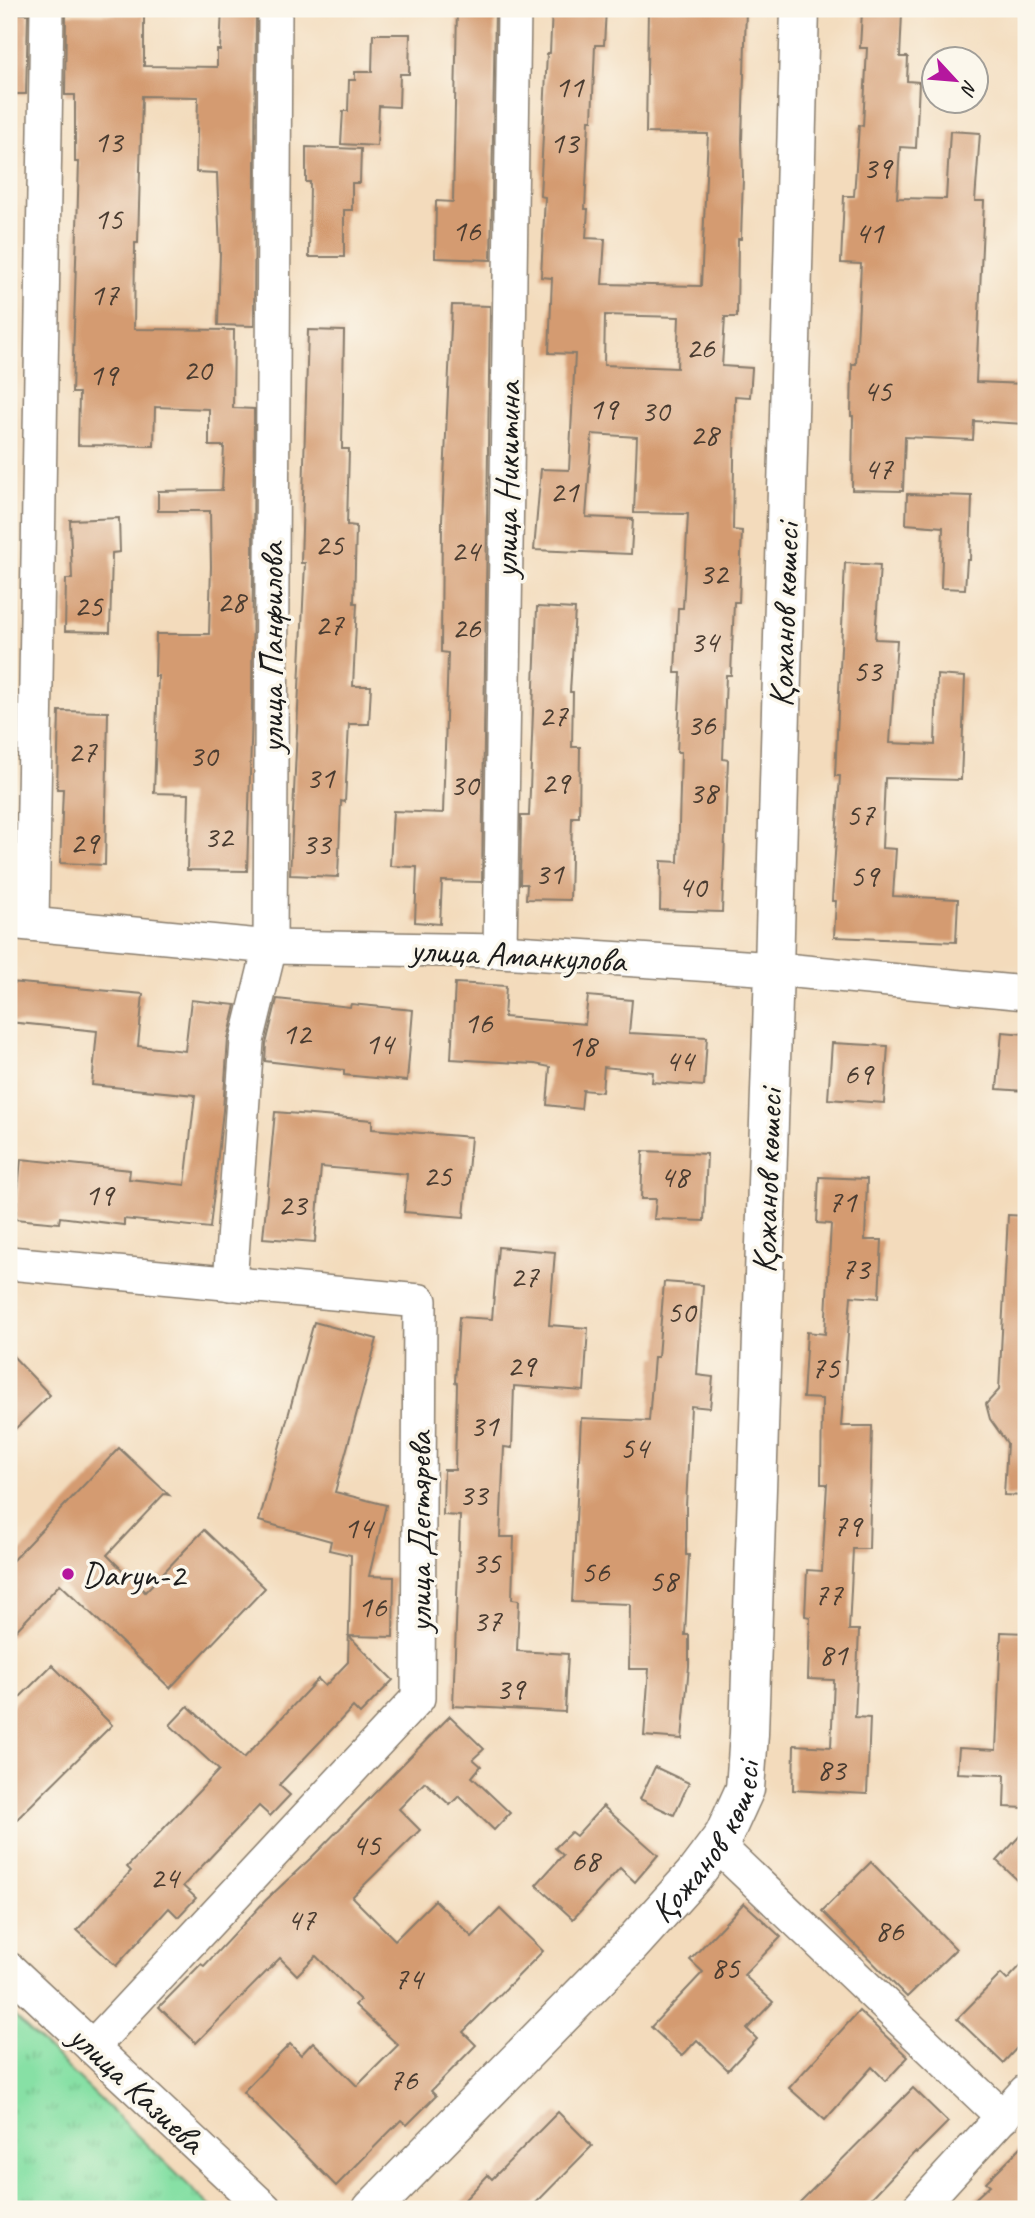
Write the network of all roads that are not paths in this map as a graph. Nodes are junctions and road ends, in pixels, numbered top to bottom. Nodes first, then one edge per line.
1 (47, 9) edge
2 (275, 9) edge
3 (514, 9) edge
4 (800, 9) edge
5 (20, 923) edge
6 (270, 947) junction
7 (500, 951) junction
8 (774, 969) junction
9 (1026, 993) edge
10 (9, 1263) edge
11 (230, 1284) junction
12 (716, 1845) junction
13 (9, 1969) edge
14 (92, 2047) junction
15 (1026, 2091) edge
16 (1003, 2117) junction
17 (265, 2209) edge
18 (372, 2209) edge
19 (918, 2209) edge

1 - 5 street
2 - 6 street, улица Панфилова
3 - 7 street, улица Никитина
4 - 8 main road, Қожанов көшесі
5 - 6 street, улица Аманкулова
6 - 7 street, улица Аманкулова
6 - 11 street, улица Панфилова
7 - 8 street, улица Аманкулова
8 - 9 street, улица Аманкулова
8 - 12 main road, Қожанов көшесі
10 - 11 street, улица Дегтярева
11 - 14 street, улица Дегтярева
12 - 16 street
12 - 18 main road, Қожанов көшесі
13 - 14 street, улица Казиева
14 - 17 street, улица Казиева
15 - 16 street
16 - 19 street

